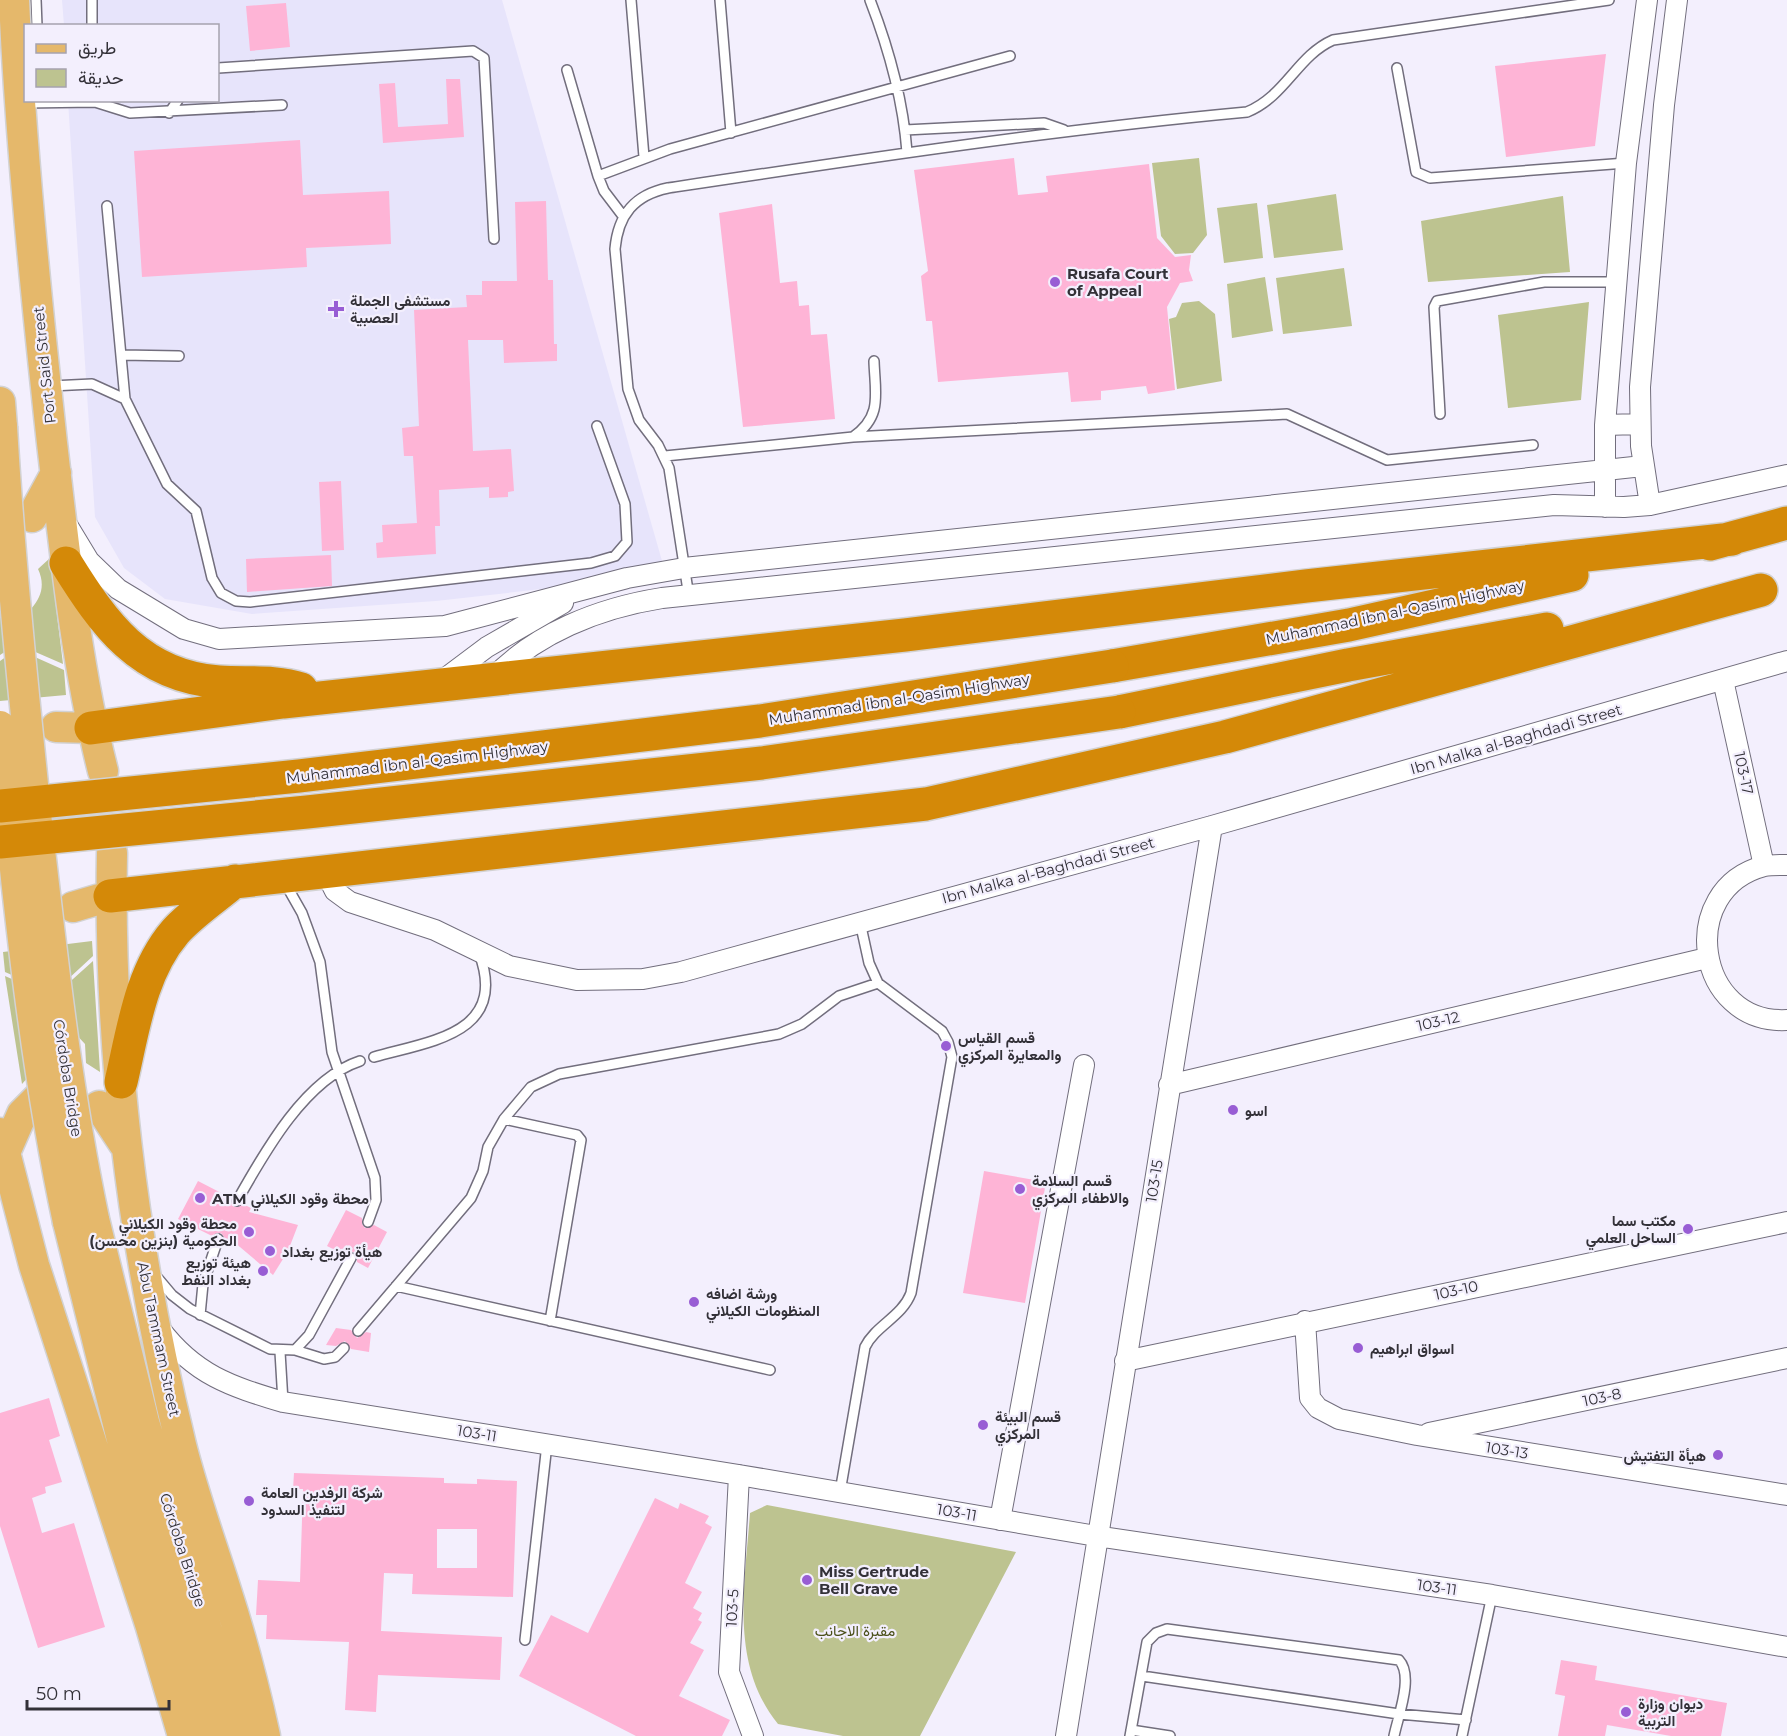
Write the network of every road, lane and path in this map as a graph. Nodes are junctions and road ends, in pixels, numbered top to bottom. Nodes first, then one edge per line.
1 (14, 0) edge
2 (36, 0) edge
3 (92, 0) edge
4 (631, 0) edge
5 (720, 0) edge
6 (870, 0) edge
7 (1609, 0) edge
8 (1647, 0) edge
9 (1677, 0) edge
10 (1644, 23) junction
11 (38, 24) edge
12 (92, 24) edge
13 (1675, 26) junction
14 (24, 49) edge
15 (1010, 56) dead end
16 (219, 68) edge
17 (1397, 68) dead end
18 (567, 70) dead end
19 (897, 88) junction
20 (35, 102) edge
21 (98, 102) edge
22 (177, 102) edge
23 (282, 105) dead end
24 (169, 113) junction
25 (905, 130) junction
26 (1067, 131) junction
27 (731, 133) junction
28 (907, 152) junction
29 (644, 157) junction
30 (1626, 164) junction
31 (598, 176) junction
32 (107, 206) dead end
33 (622, 216) junction
34 (494, 239) dead end
35 (1617, 282) junction
36 (121, 355) junction
37 (179, 356) dead end
38 (874, 361) dead end
39 (46, 387) junction
40 (125, 399) junction
41 (1, 414) edge
42 (1440, 414) dead end
43 (1640, 424) junction
44 (1605, 425) junction
45 (597, 426) dead end
46 (853, 437) junction
47 (1533, 445) dead end
48 (665, 456) junction
49 (1643, 466) junction
50 (1603, 470) junction
51 (1787, 475) edge
52 (1650, 505) junction
53 (1605, 507) junction
54 (46, 515) junction
55 (1787, 524) edge
56 (1732, 539) junction
57 (66, 563) junction
58 (684, 568) junction
59 (597, 585) junction
60 (1774, 586) edge
61 (689, 597) junction
62 (1787, 661) edge
63 (490, 680) junction
64 (1723, 680) junction
65 (437, 686) junction
66 (325, 698) junction
67 (0, 726) edge
68 (56, 727) dead end
69 (91, 728) junction
70 (103, 771) dead end
71 (0, 806) edge
72 (1212, 826) junction
73 (0, 842) edge
74 (112, 853) dead end
75 (1787, 865) edge
76 (1764, 866) junction
77 (325, 871) junction
78 (281, 876) junction
79 (235, 881) junction
80 (110, 896) junction
81 (73, 907) dead end
82 (860, 921) junction
83 (478, 951) junction
84 (1707, 958) junction
85 (878, 983) junction
86 (1787, 1020) edge
87 (374, 1057) dead end
88 (360, 1061) dead end
89 (1084, 1065) dead end
90 (337, 1071) junction
91 (120, 1082) junction
92 (1170, 1084) junction
93 (37, 1099) dead end
94 (99, 1106) dead end
95 (504, 1119) junction
96 (2, 1144) edge
97 (128, 1149) junction
98 (237, 1201) dead end
99 (81, 1220) junction
100 (369, 1222) dead end
101 (1787, 1222) edge
102 (218, 1239) dead end
103 (141, 1254) junction
104 (351, 1258) dead end
105 (396, 1286) junction
106 (200, 1315) junction
107 (153, 1320) junction
108 (550, 1321) junction
109 (1305, 1321) junction
110 (358, 1331) dead end
111 (344, 1348) dead end
112 (295, 1350) junction
113 (280, 1352) junction
114 (1787, 1358) edge
115 (1125, 1361) junction
116 (770, 1370) dead end
117 (283, 1402) junction
118 (1417, 1436) junction
119 (548, 1444) junction
120 (739, 1475) junction
121 (840, 1492) junction
122 (1787, 1495) edge
123 (1000, 1520) junction
124 (1096, 1536) junction
125 (1492, 1595) junction
126 (525, 1640) dead end
127 (1787, 1647) edge
128 (1142, 1676) junction
129 (1399, 1714) junction
130 (1466, 1720) junction
131 (1131, 1733) edge
132 (183, 1736) edge
133 (211, 1736) edge
134 (239, 1736) edge
135 (265, 1736) edge
136 (753, 1736) edge
137 (1066, 1736) edge
138 (1170, 1736) edge
139 (1394, 1736) edge
140 (1462, 1736) edge

1 - 14 main road, Port Said Street
2 - 11 lane
3 - 12 lane
4 - 29 lane
5 - 27 lane
6 - 19 lane
7 - 26 lane
8 - 10 street
9 - 13 street
10 - 13 street
10 - 30 street
13 - 43 street
15 - 19 lane
16 - 34 lane
17 - 30 lane
18 - 31 lane
19 - 25 lane
19 - 27 lane
20 - 39 main road, Port Said Street
21 - 24 lane
22 - 24 lane
23 - 24 lane
25 - 26 lane
25 - 28 lane
26 - 28 lane
27 - 29 lane
28 - 33 lane
29 - 31 lane
30 - 35 street
31 - 33 lane
32 - 36 lane
33 - 48 lane
35 - 42 lane
35 - 44 street
36 - 37 lane
36 - 40 lane
38 - 46 lane
39 - 40 lane
39 - 54 main road, Port Said Street
40 - 45 lane
41 - 99 main road, Córdoba Bridge, bridge
43 - 44 street
43 - 49 street
44 - 50 street
46 - 47 lane
46 - 48 lane
48 - 58 lane
49 - 50 street
49 - 52 street
50 - 53 street
50 - 58 street
51 - 52 street
52 - 53 street
53 - 61 street
54 - 57 main road
54 - 59 street
55 - 56 highway, Muhammad ibn al-Qasim Highway
56 - 63 highway
56 - 71 highway, Muhammad ibn al-Qasim Highway, bridge
57 - 66 highway
57 - 69 main road
58 - 59 street
58 - 61 lane
59 - 65 street
60 - 73 highway, bridge
60 - 77 highway
61 - 63 street
62 - 64 street, Ibn Malka al-Baghdadi Street
63 - 65 highway
64 - 72 street, Ibn Malka al-Baghdadi Street
64 - 76 street, 103-17
65 - 66 highway
66 - 69 highway
67 - 99 main road, Córdoba Bridge, bridge
68 - 69 main road
69 - 70 main road
72 - 82 street, Ibn Malka al-Baghdadi Street
72 - 92 street, 103-15
74 - 80 main road, Abu Tammam Street
75 - 76 street
76 - 84 street
77 - 78 highway
77 - 83 street, Ibn Malka al-Baghdadi Street
78 - 79 highway
78 - 90 lane
79 - 80 highway
79 - 91 highway
80 - 81 main road
80 - 91 main road, Abu Tammam Street
82 - 83 street, Ibn Malka al-Baghdadi Street
82 - 85 lane
83 - 87 lane
84 - 86 street
84 - 92 street, 103-12
85 - 95 lane
85 - 121 lane
88 - 90 lane
89 - 123 street
90 - 98 lane
90 - 100 lane
91 - 97 main road, Abu Tammam Street
92 - 115 street, 103-15
93 - 96 main road
94 - 97 main road
95 - 105 lane
95 - 108 lane
96 - 132 main road
97 - 103 main road, Abu Tammam Street
99 - 133 main road, Córdoba Bridge
99 - 134 main road, Córdoba Bridge
101 - 109 street, 103-10
102 - 106 lane
103 - 106 lane
103 - 107 main road, Abu Tammam Street
104 - 112 lane
105 - 108 lane
105 - 110 lane
106 - 113 lane
107 - 117 street, 103-11
107 - 135 main road, Abu Tammam Street
108 - 116 lane
109 - 115 street, 103-10
109 - 118 street, 103-13
111 - 112 lane
112 - 113 lane
113 - 117 lane
114 - 118 street, 103-8
115 - 124 street, 103-15
117 - 119 street, 103-11
118 - 122 street, 103-13
119 - 120 street, 103-11
119 - 126 lane
120 - 121 street, 103-11
120 - 136 street, 103-5
121 - 123 street, 103-11
123 - 124 street, 103-11
124 - 125 street, 103-11
124 - 137 street, 103-15
125 - 127 street, 103-11
125 - 130 lane
128 - 129 lane
128 - 129 lane
128 - 131 lane
129 - 130 lane
129 - 139 lane
130 - 140 lane
131 - 138 lane

